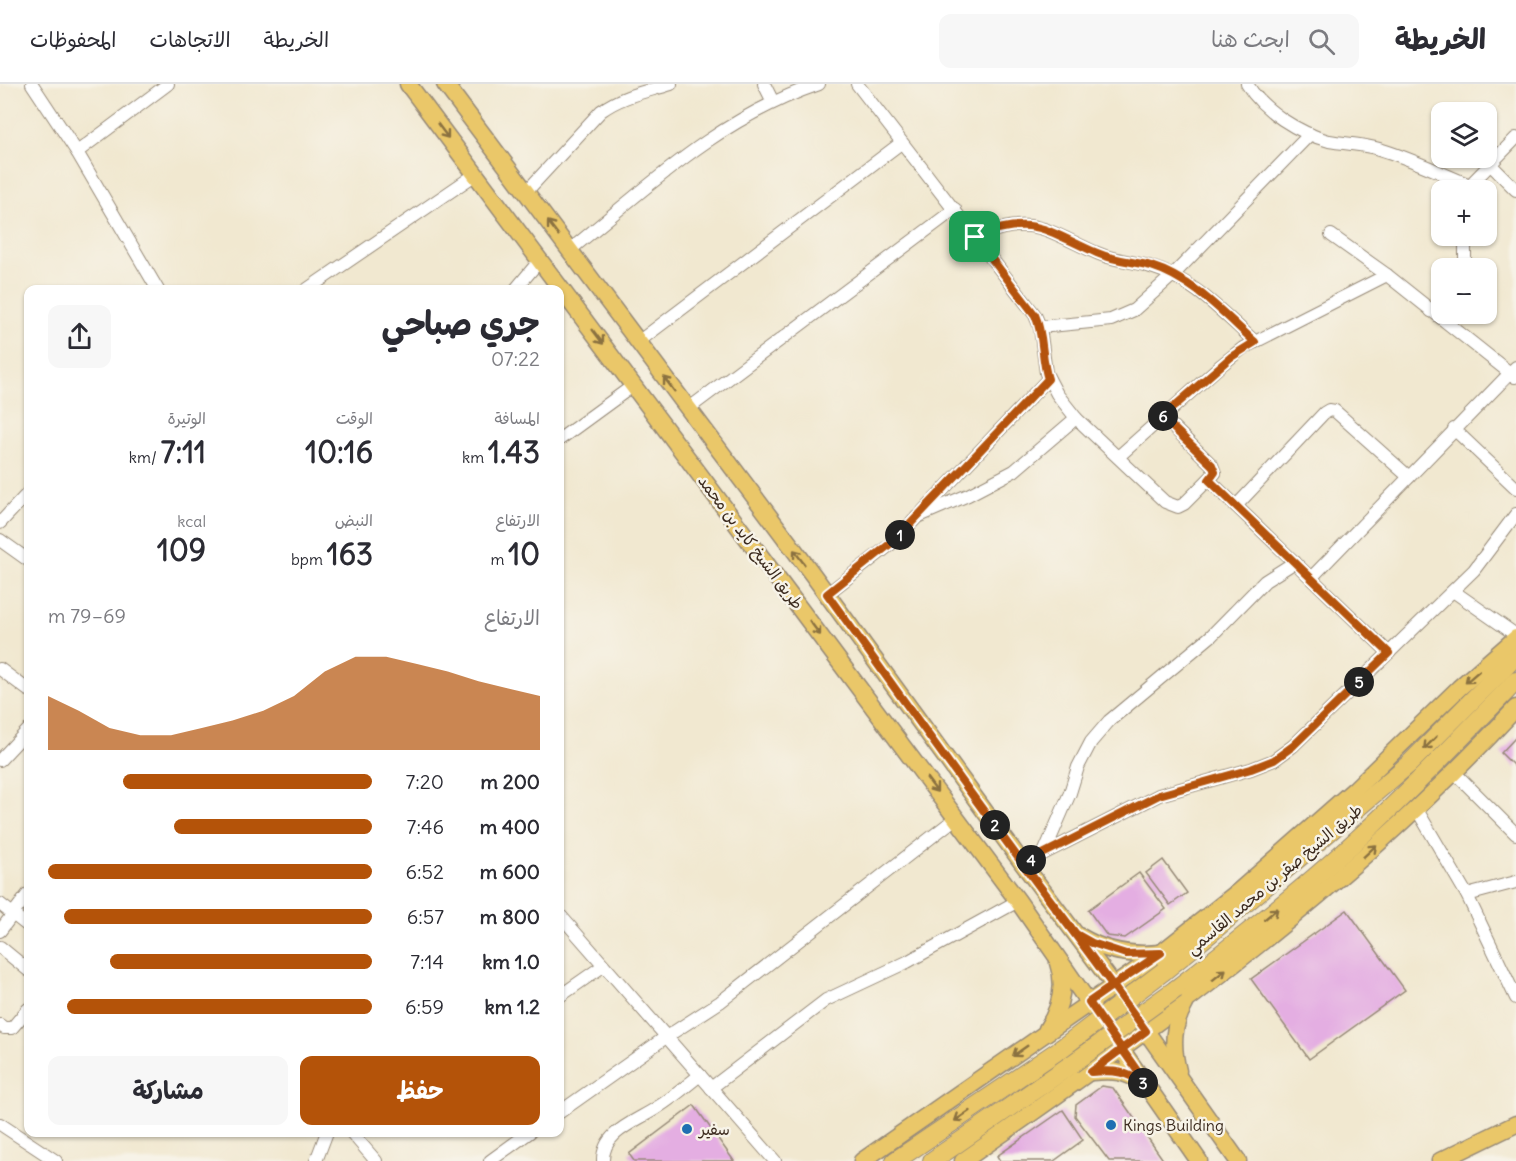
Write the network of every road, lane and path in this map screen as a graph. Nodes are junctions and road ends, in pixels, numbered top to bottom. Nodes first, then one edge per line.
1 (32, 84) edge
2 (168, 84) edge
3 (408, 84) edge
4 (445, 84) edge
5 (671, 84) edge
6 (764, 84) edge
7 (819, 84) edge
8 (856, 84) edge
9 (1247, 84) edge
10 (773, 102) junction
11 (1310, 134) junction
12 (1516, 138) edge
13 (902, 143) junction
14 (77, 152) junction
15 (1497, 157) edge
16 (1486, 168) edge
17 (1494, 168) edge
18 (476, 174) junction
19 (1451, 180) edge
20 (1475, 180) edge
21 (1516, 190) edge
22 (526, 192) junction
23 (955, 209) junction
24 (1331, 235) dead end
25 (975, 237) junction
26 (570, 250) junction
27 (540, 260) junction
28 (1173, 275) junction
29 (1387, 275) junction
30 (155, 285) edge
31 (313, 285) edge
32 (519, 285) edge
33 (559, 285) edge
34 (596, 287) junction
35 (564, 292) edge
36 (574, 305) junction
37 (1431, 311) edge
38 (1449, 324) edge
39 (1041, 327) junction
40 (638, 342) junction
41 (1255, 342) junction
42 (1514, 372) edge
43 (1048, 379) junction
44 (634, 385) junction
45 (688, 409) junction
46 (1162, 417) junction
47 (1076, 418) junction
48 (1454, 429) junction
49 (564, 436) edge
50 (1118, 457) junction
51 (1409, 477) junction
52 (1209, 480) junction
53 (1516, 488) edge
54 (24, 497) edge
55 (1236, 506) junction
56 (1516, 514) edge
57 (917, 517) junction
58 (0, 523) edge
59 (0, 540) edge
60 (24, 557) edge
61 (1295, 562) junction
62 (1311, 578) junction
63 (1453, 591) junction
64 (827, 594) junction
65 (1516, 637) edge
66 (1389, 653) junction
67 (1516, 657) edge
68 (0, 669) edge
69 (1516, 681) edge
70 (24, 687) edge
71 (1516, 708) edge
72 (1516, 718) edge
73 (24, 734) edge
74 (0, 760) edge
75 (1457, 774) junction
76 (1416, 808) junction
77 (956, 818) junction
78 (1516, 834) edge
79 (1044, 853) junction
80 (1023, 864) junction
81 (1516, 882) edge
82 (1467, 895) junction
83 (24, 899) edge
84 (1018, 901) junction
85 (0, 904) edge
86 (13, 914) junction
87 (564, 920) edge
88 (24, 923) edge
89 (0, 931) edge
90 (1076, 934) junction
91 (0, 947) edge
92 (1056, 956) junction
93 (1162, 962) junction
94 (603, 966) junction
95 (24, 967) edge
96 (1113, 985) junction
97 (564, 993) edge
98 (1181, 995) junction
99 (1516, 998) edge
100 (1089, 1002) junction
101 (24, 1014) edge
102 (0, 1025) edge
103 (1146, 1031) junction
104 (1044, 1035) junction
105 (666, 1037) junction
106 (1122, 1049) junction
107 (1091, 1072) junction
108 (700, 1075) junction
109 (1179, 1078) junction
110 (1147, 1085) junction
111 (711, 1088) junction
112 (564, 1109) edge
113 (1516, 1124) edge
114 (0, 1125) edge
115 (325, 1137) edge
116 (355, 1137) edge
117 (523, 1137) edge
118 (1234, 1155) edge
119 (56, 1161) edge
120 (316, 1161) edge
121 (376, 1161) edge
122 (490, 1161) edge
123 (603, 1161) edge
124 (775, 1161) edge
125 (862, 1161) edge
126 (895, 1161) edge
127 (932, 1161) edge
128 (963, 1161) edge
129 (1199, 1161) edge
130 (1247, 1161) edge
131 (1440, 1161) edge

1 - 14 street
2 - 14 street
3 -> 18 main road, طريق الشيخ كايد بن محمد
4 - 22 main road, طريق الشيخ كايد بن محمد
5 - 22 street
6 - 10 street
7 - 10 street
8 - 13 street
9 - 11 street
10 - 26 street
11 - 19 street
11 - 28 street
12 - 15 street
13 - 23 street
13 - 40 street
14 - 30 street
16 - 20 street
17 - 21 street
18 - 27 main road, طريق الشيخ كايد بن محمد
18 - 31 street
26 -> 22 main road, طريق الشيخ كايد بن محمد
23 - 25 street
23 - 45 street
24 - 29 street
25 - 28 street
25 - 39 street
26 - 34 main road, طريق الشيخ كايد بن محمد
27 - 32 street
27 - 33 main road, طريق الشيخ كايد بن محمد
28 - 39 street
28 - 41 street
29 - 37 street
29 - 41 street
34 - 36 main road
34 - 40 main road, طريق الشيخ كايد بن محمد
35 - 36 main road, طريق الشيخ كايد بن محمد
36 -> 44 main road, طريق الشيخ كايد بن محمد
38 - 42 street
39 - 43 street
45 -> 40 main road, طريق الشيخ كايد بن محمد
41 - 46 street
42 - 48 street
43 - 47 street
43 - 57 street
44 - 49 street
44 -> 77 main road, طريق الشيخ كايد بن محمد
64 -> 45 main road, طريق الشيخ كايد بن محمد
46 - 50 street
46 - 52 street
47 - 50 street
47 - 57 street
48 - 51 street
48 - 53 street
50 - 52 street
51 - 55 street
51 - 62 street
52 - 55 street
54 - 58 street
55 - 61 street
56 - 63 street
57 - 64 street
59 - 60 street
61 - 62 street
61 - 79 street
62 - 66 street
63 - 65 street
63 - 66 street
64 - 80 main road, طريق الشيخ كايد بن محمد
65 -> 93 main road
66 - 79 street
67 -> 93 highway, طريق الشيخ صقر بن محمد القاسمي
68 - 70 street
98 -> 69 highway, طريق الشيخ صقر بن محمد القاسمي
71 - 75 main road
72 - 75 street
73 - 74 street
75 - 76 main road
75 - 78 street
76 - 82 street
98 -> 76 main road
77 - 84 main road, طريق الشيخ كايد بن محمد
77 - 105 street
79 - 80 street
80 - 90 main road, طريق الشيخ كايد بن محمد
81 - 82 street
82 - 99 street
83 - 86 street
84 - 92 main road, طريق الشيخ كايد بن محمد
84 - 111 street
85 - 86 street
86 - 88 street
86 - 89 street
87 - 94 street
90 - 93 main road
90 - 96 main road, طريق الشيخ كايد بن محمد
91 - 95 street
92 - 100 main road, طريق الشيخ كايد بن محمد
92 - 104 main road
93 - 96 main road
93 -> 126 highway, طريق الشيخ صقر بن محمد القاسمي, bridge
94 - 97 street
94 - 105 street
96 - 100 main road
96 - 103 main road, طريق الشيخ كايد بن محمد
98 - 103 main road
98 - 109 main road
98 - 127 highway, طريق الشيخ صقر بن محمد القاسمي, bridge
100 - 104 main road
100 - 106 main road, طريق الشيخ كايد بن محمد
101 - 102 street
103 - 106 main road
103 - 109 main road, طريق الشيخ كايد بن محمد
104 -> 125 main road
105 - 108 street
105 - 112 street
106 - 107 main road
106 - 110 main road, طريق الشيخ كايد بن محمد
107 - 110 main road
107 - 128 main road
108 - 111 street
108 - 123 street
109 - 118 main road, طريق الشيخ كايد بن محمد
110 - 129 main road, طريق الشيخ كايد بن محمد
111 - 124 street
113 - 131 main road
114 - 119 street
115 - 120 street
116 - 121 street
117 - 122 street
118 - 130 main road, طريق الشيخ كايد بن محمد

